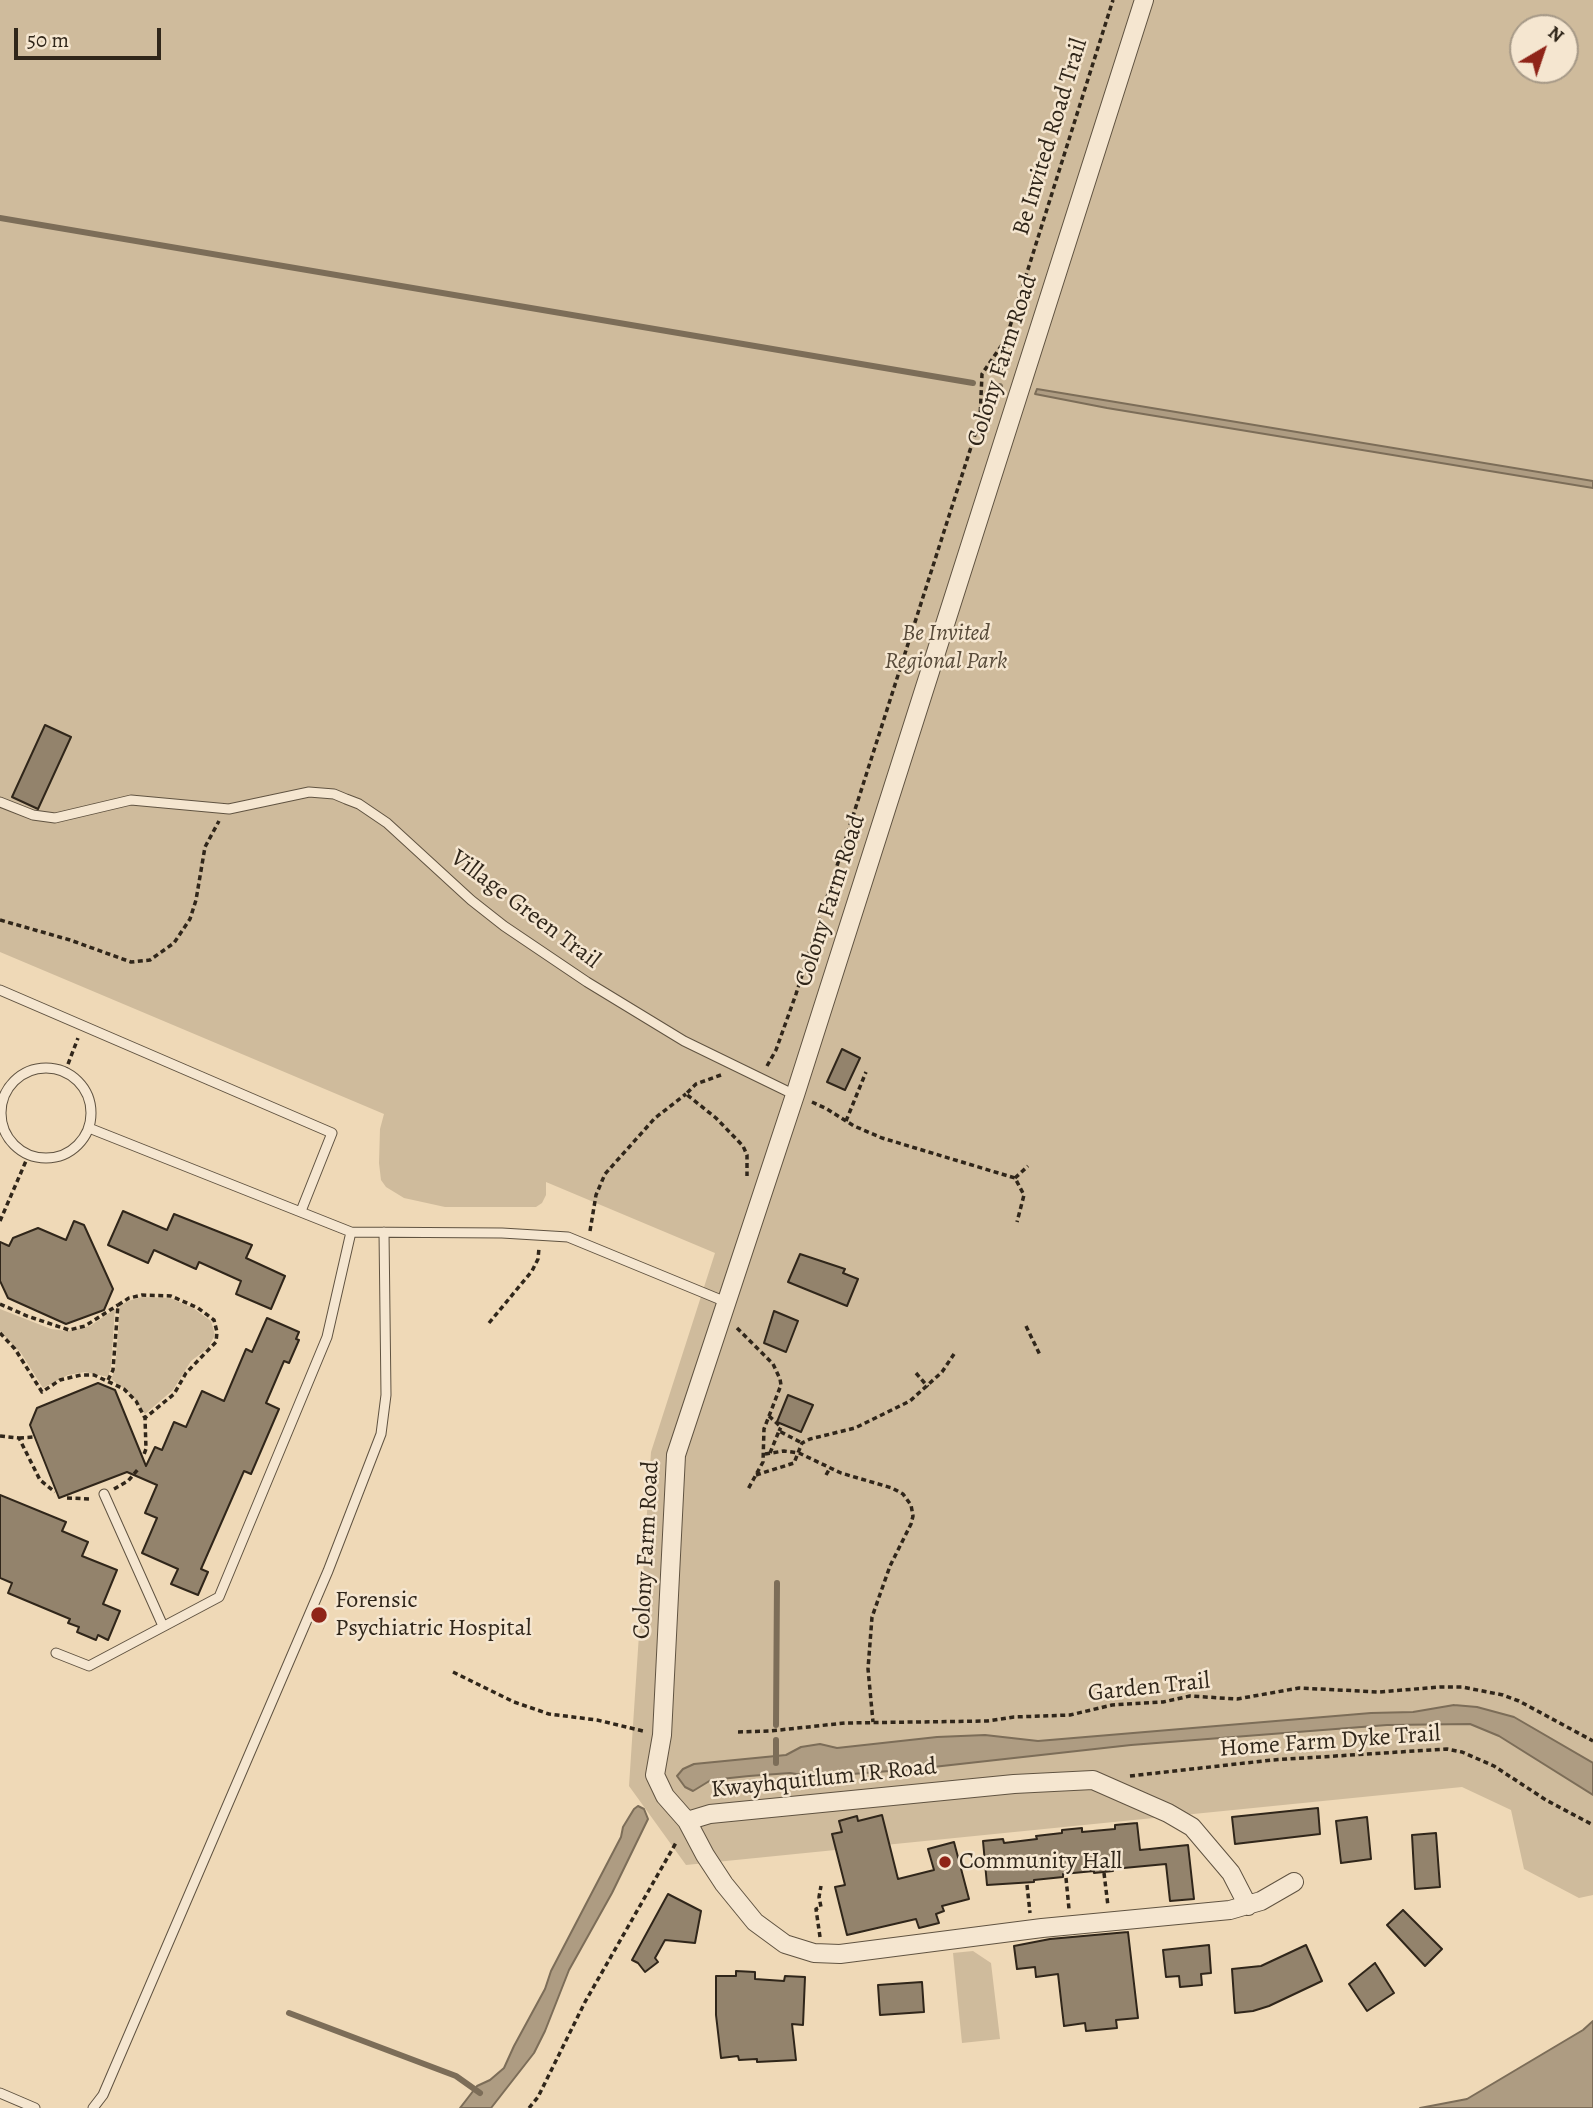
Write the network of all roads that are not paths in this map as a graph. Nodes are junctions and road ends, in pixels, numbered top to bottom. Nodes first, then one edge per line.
1 (1144, 0) edge
2 (0, 802) edge
3 (0, 990) edge
4 (2, 1095) edge
5 (795, 1096) junction
6 (89, 1128) junction
7 (301, 1211) junction
8 (351, 1232) junction
9 (384, 1232) junction
10 (726, 1302) junction
11 (104, 1494) dead end
12 (163, 1626) junction
13 (56, 1653) dead end
14 (687, 1821) junction
15 (1294, 1882) dead end
16 (1248, 1906) junction
17 (0, 2093) edge
18 (35, 2108) edge
19 (93, 2108) edge

1 - 5 street, Colony Farm Road
2 - 5 lane, Village Green Trail
3 - 7 lane
4 - 6 lane
4 - 6 lane
5 - 10 street, Colony Farm Road
6 - 7 lane
7 - 8 lane
8 - 9 lane
8 - 12 lane
9 - 10 lane
9 - 19 lane
10 - 14 street, Colony Farm Road
11 - 12 lane
12 - 13 lane
14 - 16 street, Kwayhquitlum IR Road
14 - 16 street, Kwayhquitlum IR Road
15 - 16 street, Kwayhquitlum IR Road
17 - 18 lane

